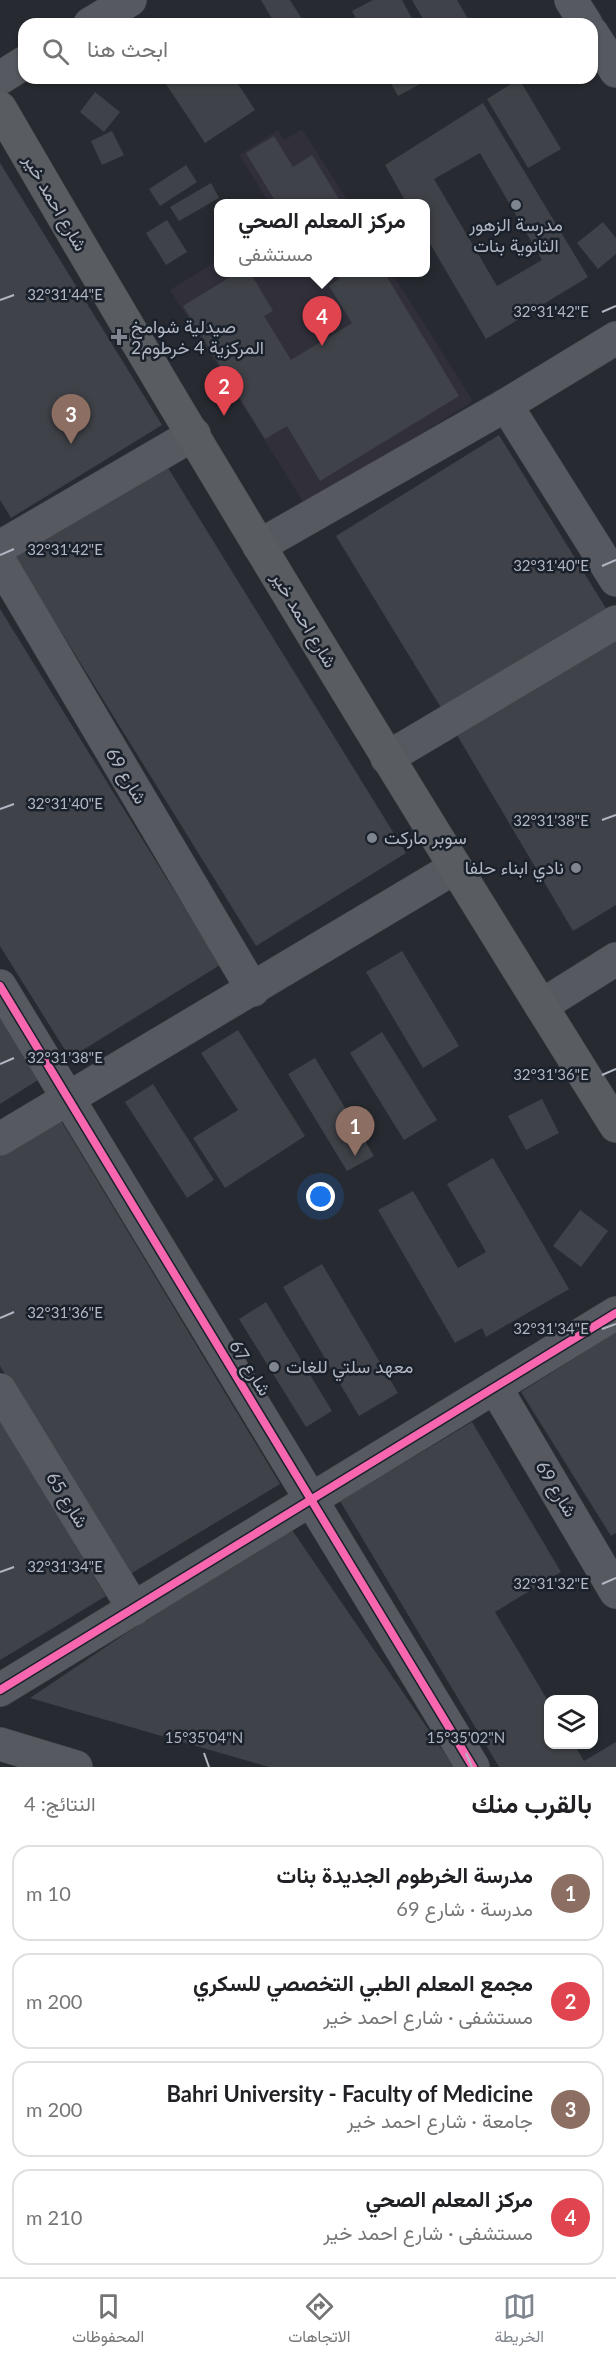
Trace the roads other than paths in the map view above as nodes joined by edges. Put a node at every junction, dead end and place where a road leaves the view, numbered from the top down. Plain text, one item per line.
1 (130, 0) edge
2 (571, 0) edge
3 (100, 18) edge
4 (582, 18) edge
5 (598, 42) edge
6 (18, 67) edge
7 (616, 71) edge
8 (0, 78) edge
9 (0, 108) edge
10 (616, 338) edge
11 (506, 405) junction
12 (194, 434) junction
13 (259, 546) junction
14 (0, 547) edge
15 (0, 562) edge
16 (616, 580) edge
17 (616, 622) edge
18 (387, 758) junction
19 (454, 868) junction
20 (616, 959) edge
21 (0, 986) edge
22 (253, 990) junction
23 (541, 1006) junction
24 (68, 1100) junction
25 (616, 1126) edge
26 (0, 1139) edge
27 (616, 1313) edge
28 (495, 1387) junction
29 (0, 1390) edge
30 (312, 1498) junction
31 (616, 1592) edge
32 (134, 1609) junction
33 (0, 1690) edge
34 (0, 1744) edge
35 (76, 1767) edge
36 (474, 1767) edge

1 - 3 street
2 - 4 street
5 - 7 street
6 - 8 street
9 - 12 main road, شارع احمد خير
10 - 11 street
11 - 13 street
11 - 16 street
12 - 13 main road, شارع احمد خير
12 - 14 street
13 - 18 main road, شارع احمد خير
15 - 22 street, شارع 69
17 - 18 street
18 - 19 main road, شارع احمد خير
19 - 22 street
19 - 23 main road, شارع احمد خير
20 - 23 street
21 - 24 street, شارع 67
22 - 24 street
23 - 25 main road, شارع احمد خير
24 - 26 street
24 - 30 street, شارع 67
27 - 28 street
28 - 30 street
28 - 31 street, شارع 69
29 - 32 street, شارع 65
30 - 32 street
30 - 36 street, شارع 67
32 - 33 street
34 - 35 street

